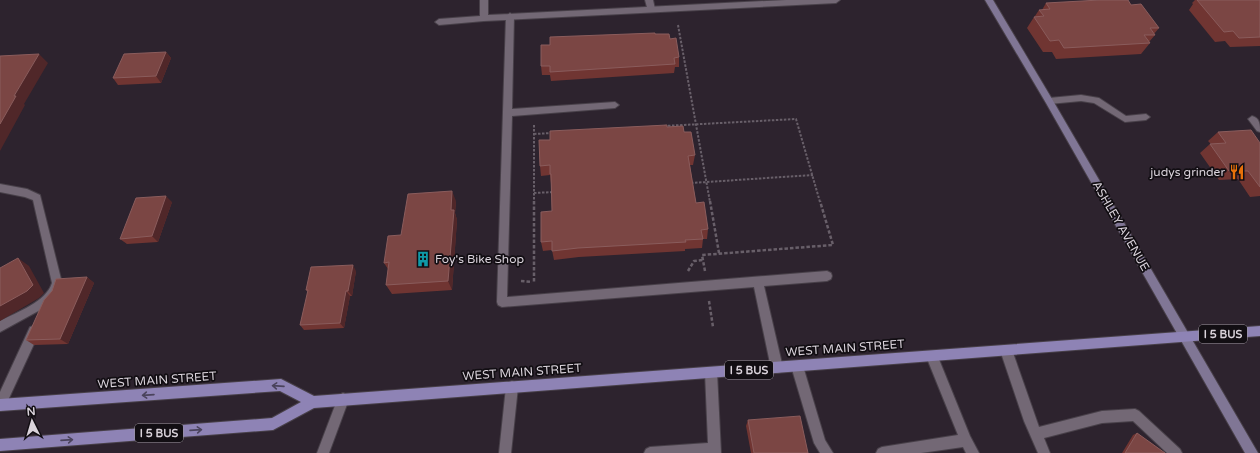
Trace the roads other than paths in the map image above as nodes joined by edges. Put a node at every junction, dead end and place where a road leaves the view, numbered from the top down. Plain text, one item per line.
1 (484, 0) edge
2 (649, 0) edge
3 (822, 0) edge
4 (836, 0) edge
5 (989, 0) edge
6 (651, 9) junction
7 (510, 16) junction
8 (484, 18) junction
9 (439, 22) dead end
10 (1049, 101) junction
11 (615, 105) dead end
12 (507, 113) junction
13 (1146, 117) dead end
14 (1252, 119) dead end
15 (1260, 129) edge
16 (0, 188) edge
17 (827, 276) dead end
18 (758, 282) junction
19 (47, 302) junction
20 (0, 328) edge
21 (1260, 331) edge
22 (1185, 337) junction
23 (1006, 350) junction
24 (932, 356) junction
25 (797, 366) junction
26 (777, 368) junction
27 (711, 372) junction
28 (512, 387) junction
29 (343, 400) junction
30 (313, 402) junction
31 (0, 405) edge
32 (1036, 434) junction
33 (966, 440) junction
34 (0, 444) edge
35 (715, 451) edge
36 (323, 453) edge
37 (504, 453) edge
38 (650, 453) edge
39 (827, 453) edge
40 (882, 453) edge
41 (973, 453) edge
42 (1044, 453) edge
43 (1176, 453) edge
44 (1252, 453) edge

1 - 8 street
2 - 6 street
3 - 4 street
3 - 6 street
5 - 10 street, ASHLEY AVENUE
6 - 7 street
7 - 8 street
7 - 12 street
8 - 9 street
10 - 13 street
10 - 22 street, ASHLEY AVENUE
11 - 12 street
12 - 18 street
14 - 15 street
16 - 19 street
17 - 18 street
18 - 26 street
19 - 20 street
19 - 31 street
21 - 22 main road, WEST MAIN STREET / I 5 BUS
22 - 23 main road, WEST MAIN STREET / I 5 BUS
22 - 44 street, ASHLEY AVENUE
23 - 24 main road, WEST MAIN STREET / I 5 BUS
23 - 32 street
24 - 25 main road, WEST MAIN STREET / I 5 BUS
24 - 33 street
25 - 26 main road, WEST MAIN STREET / I 5 BUS
25 - 39 street
26 - 27 main road, WEST MAIN STREET / I 5 BUS
27 - 28 main road, WEST MAIN STREET / I 5 BUS
27 - 35 street
28 - 29 main road, WEST MAIN STREET / I 5 BUS
28 - 37 street
29 - 30 main road, WEST MAIN STREET / I 5 BUS
29 - 36 street
30 -> 31 main road, WEST MAIN STREET
34 -> 30 main road, WEST MAIN STREET / I 5 BUS
32 - 42 street
32 - 43 street
33 - 40 street
33 - 41 street
35 - 38 street

